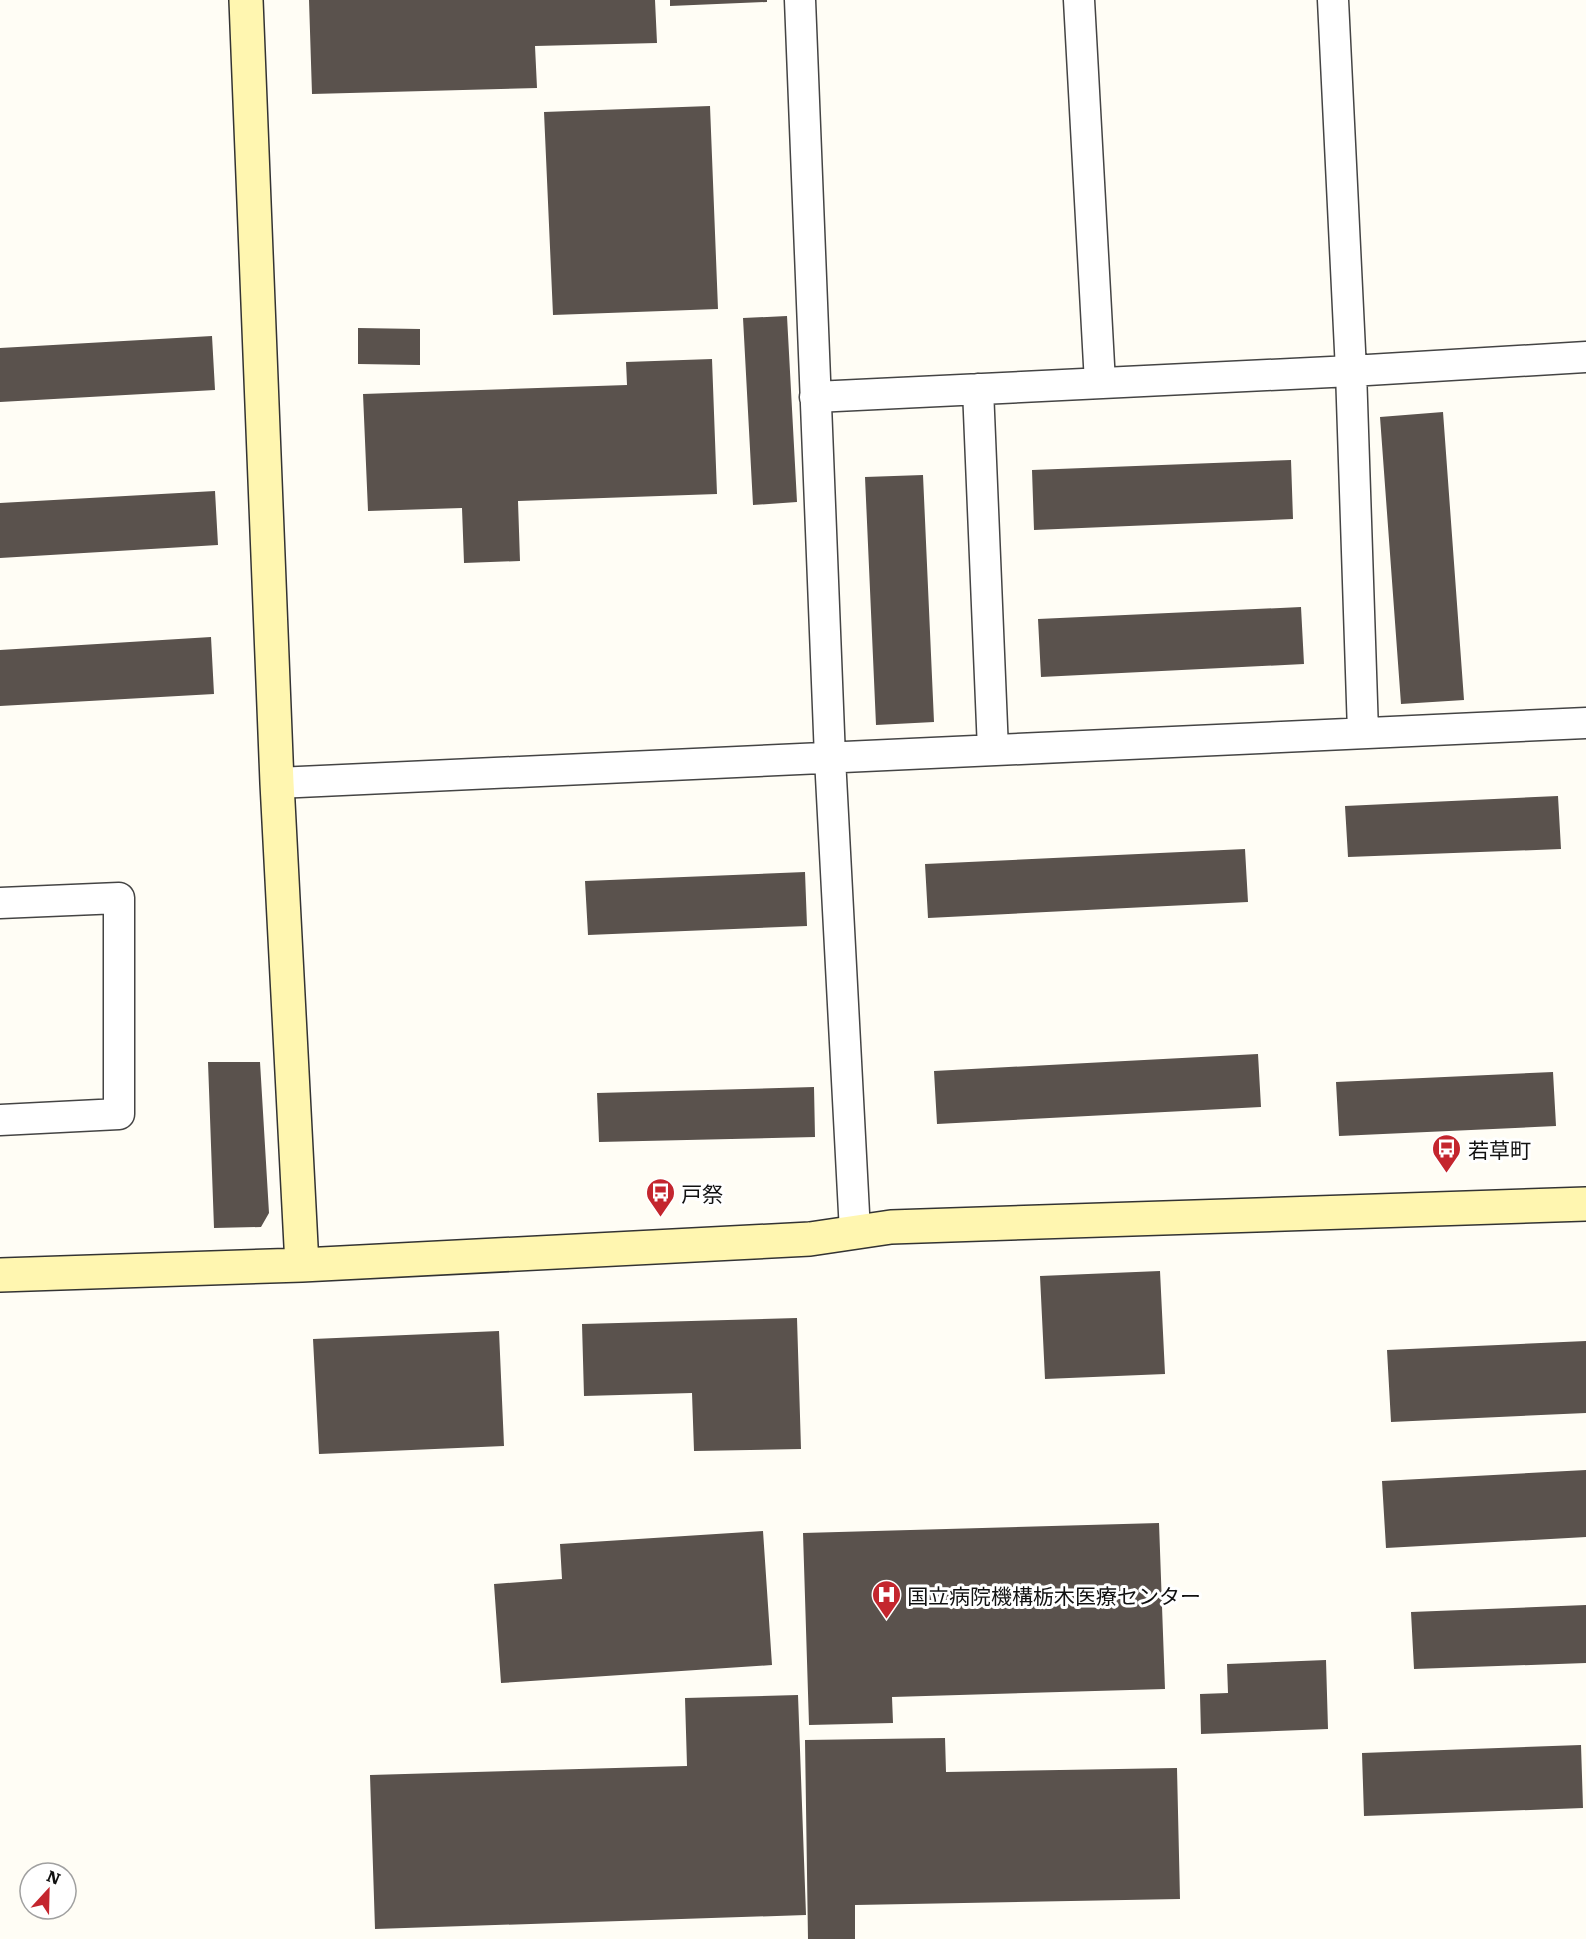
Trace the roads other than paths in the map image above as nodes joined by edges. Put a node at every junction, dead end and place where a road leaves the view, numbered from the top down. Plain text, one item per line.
1 (246, 0) edge
2 (800, 0) edge
3 (1079, 0) edge
4 (1333, 0) edge
5 (1586, 357) edge
6 (1351, 371) junction
7 (1100, 383) junction
8 (978, 389) junction
9 (815, 397) junction
10 (1586, 723) edge
11 (1363, 732) junction
12 (993, 750) junction
13 (830, 758) junction
14 (277, 783) junction
15 (0, 903) edge
16 (0, 1120) edge
17 (1586, 1204) edge
18 (855, 1232) junction
19 (302, 1264) junction
20 (0, 1275) edge

1 - 14 street
2 - 9 street
3 - 7 street
4 - 6 street
5 - 6 street
6 - 7 street
6 - 11 street
7 - 8 street
8 - 9 street
8 - 12 street
9 - 13 street
10 - 11 street
11 - 12 street
12 - 13 street
13 - 14 street
13 - 18 street
14 - 19 street
15 - 16 street
17 - 18 street
18 - 19 street
19 - 20 street

